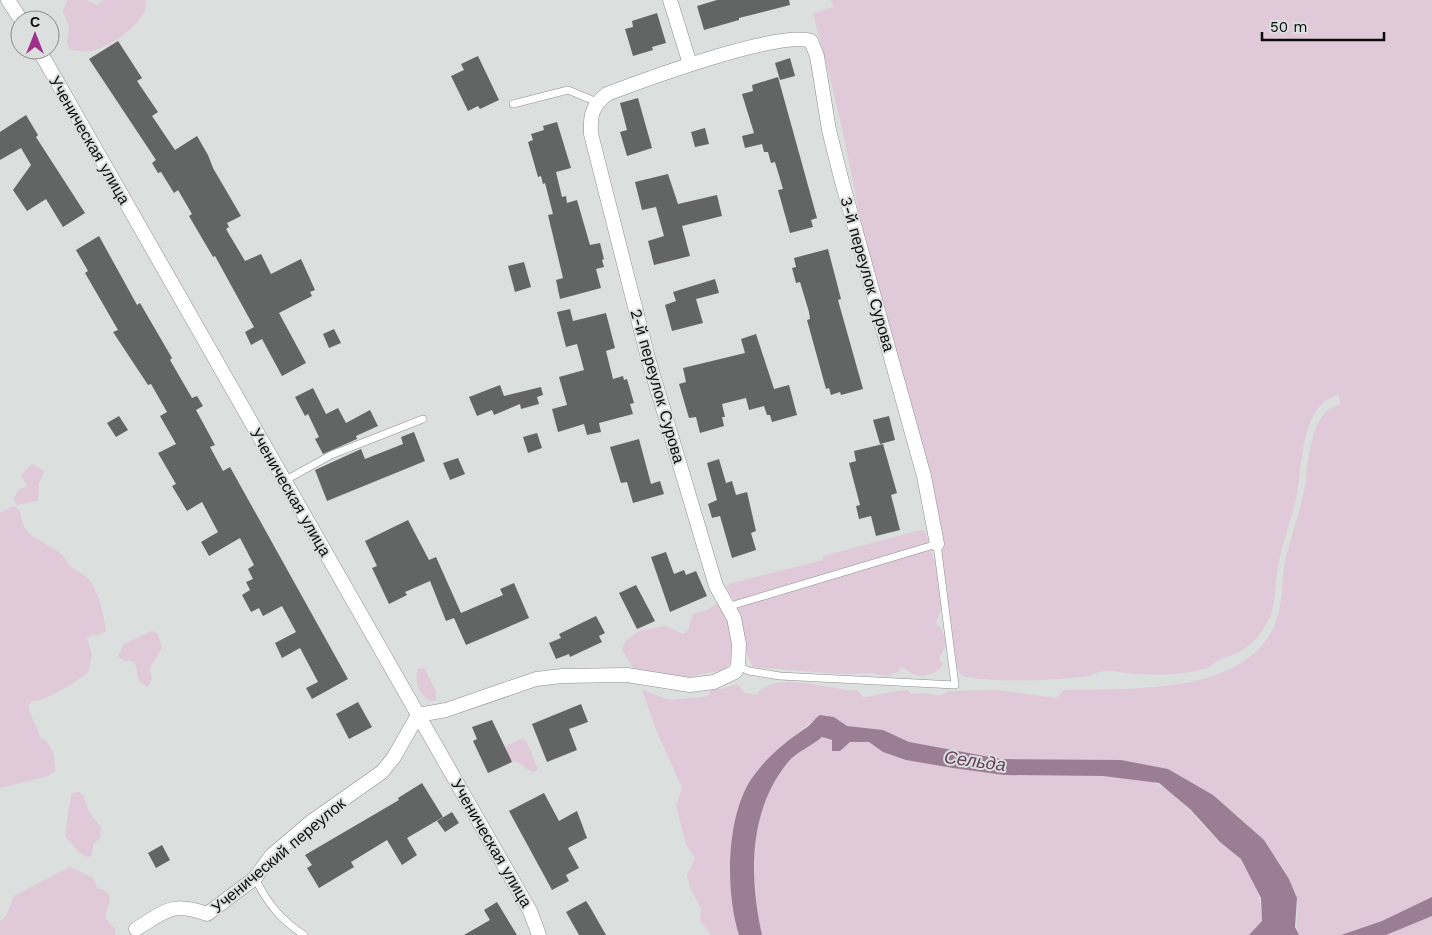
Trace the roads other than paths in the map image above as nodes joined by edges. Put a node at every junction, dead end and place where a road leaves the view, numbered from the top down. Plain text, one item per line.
1 (670, 0) edge
2 (45, 60) edge
3 (690, 64) junction
4 (597, 102) junction
5 (513, 104) dead end
6 (423, 419) dead end
7 (284, 481) junction
8 (936, 544) junction
9 (727, 607) junction
10 (738, 666) junction
11 (418, 716) junction
12 (255, 878) junction
13 (136, 929) dead end
14 (304, 935) edge
15 (539, 935) edge

1 - 3 street
2 - 7 street, Ученическая улица
3 - 4 street, 3-й переулок Сурова
3 - 8 street, 3-й переулок Сурова
4 - 5 lane
4 - 9 street, 2-й переулок Сурова
6 - 7 lane
7 - 11 street, Ученическая улица
8 - 9 lane
8 - 10 lane
9 - 10 street, 2-й переулок Сурова
10 - 11 street
11 - 12 street, Ученический переулок
11 - 15 street, Ученическая улица
12 - 13 street, Ученический переулок
12 - 14 lane

